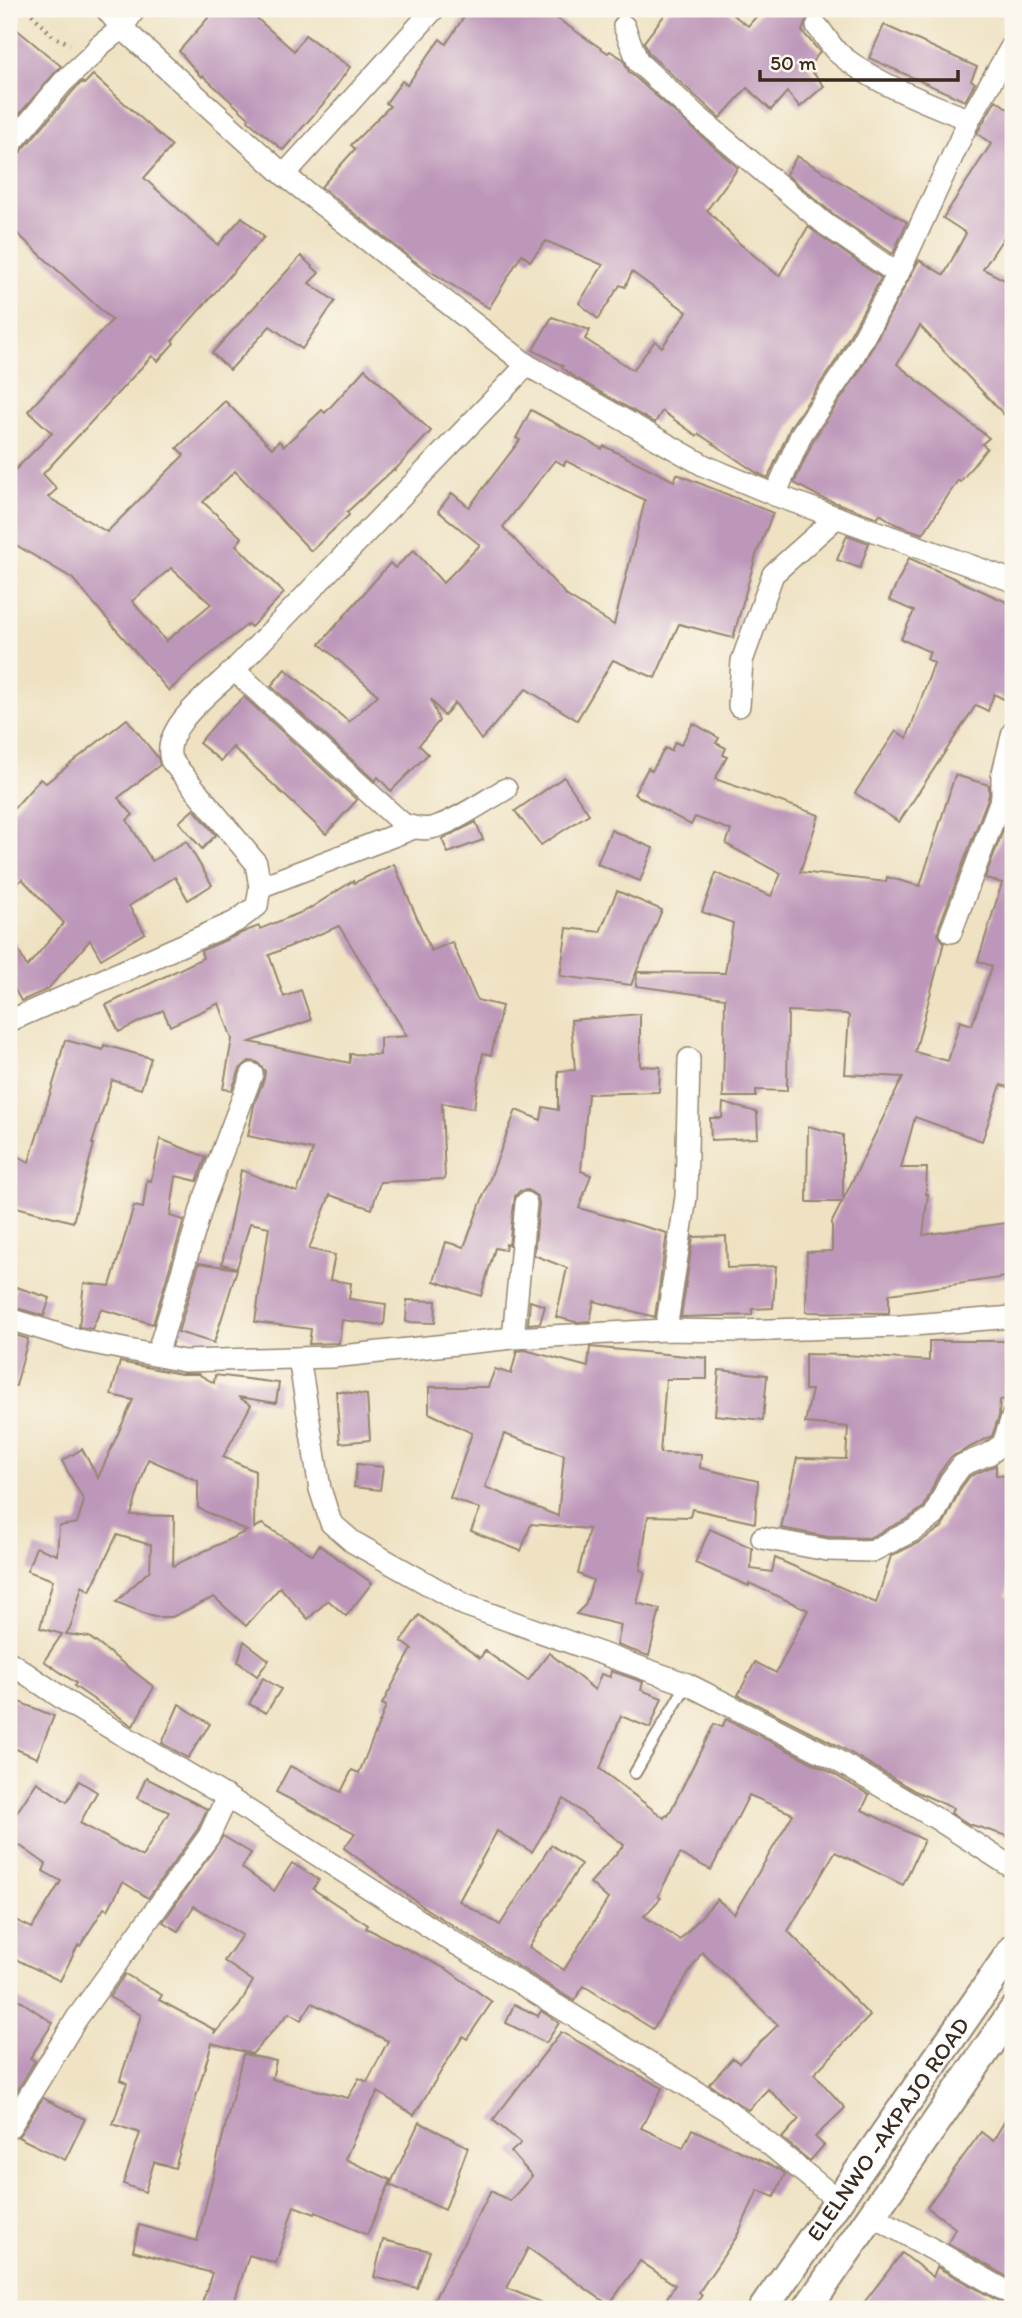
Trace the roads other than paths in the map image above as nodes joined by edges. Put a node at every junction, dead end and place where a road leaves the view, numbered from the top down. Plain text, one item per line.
1 (106, 9) edge
2 (135, 9) edge
3 (434, 9) edge
4 (624, 26) dead end
5 (817, 26) dead end
6 (122, 28) junction
7 (1013, 44) edge
8 (969, 120) junction
9 (9, 146) edge
10 (284, 176) junction
11 (898, 274) junction
12 (527, 366) junction
13 (775, 495) junction
14 (837, 517) junction
15 (1013, 581) edge
16 (234, 670) junction
17 (739, 706) dead end
18 (1013, 732) edge
19 (506, 789) dead end
20 (414, 828) junction
21 (260, 887) junction
22 (951, 932) dead end
23 (9, 1021) edge
24 (689, 1059) dead end
25 (252, 1074) dead end
26 (526, 1203) dead end
27 (1013, 1317) edge
28 (9, 1319) edge
29 (666, 1330) junction
30 (513, 1338) junction
31 (157, 1355) junction
32 (299, 1357) junction
33 (1013, 1415) edge
34 (762, 1538) dead end
35 (9, 1662) edge
36 (687, 1684) junction
37 (635, 1773) dead end
38 (227, 1797) junction
39 (1013, 1868) edge
40 (1013, 1949) edge
41 (1013, 2011) edge
42 (10, 2127) edge
43 (839, 2200) junction
44 (872, 2215) junction
45 (1013, 2295) edge
46 (763, 2309) edge
47 (807, 2309) edge

1 - 6 street
2 - 6 street
3 - 10 street
4 - 11 street
5 - 8 street
6 - 9 street
6 - 10 street
7 - 8 street
8 - 11 street
10 - 12 street
11 - 13 street
12 - 13 street
12 - 16 street
13 - 14 street
14 - 15 street
14 - 17 street
16 - 20 street
16 - 21 street
18 - 22 street
19 - 20 street
20 - 21 street
21 - 23 street
24 - 29 street
25 - 31 street
26 - 30 street
27 - 29 street
28 - 31 street
29 - 30 street
30 - 32 street
31 - 32 street
32 - 36 street
33 - 34 street
35 - 38 street
36 - 37 lane
36 - 39 street
38 - 42 street
38 - 43 street
40 - 43 main road, ELELNWO -AKPAJO ROAD
41 - 44 main road
43 - 46 main road, ELELNWO -AKPAJO ROAD
44 - 45 street
44 - 47 main road

